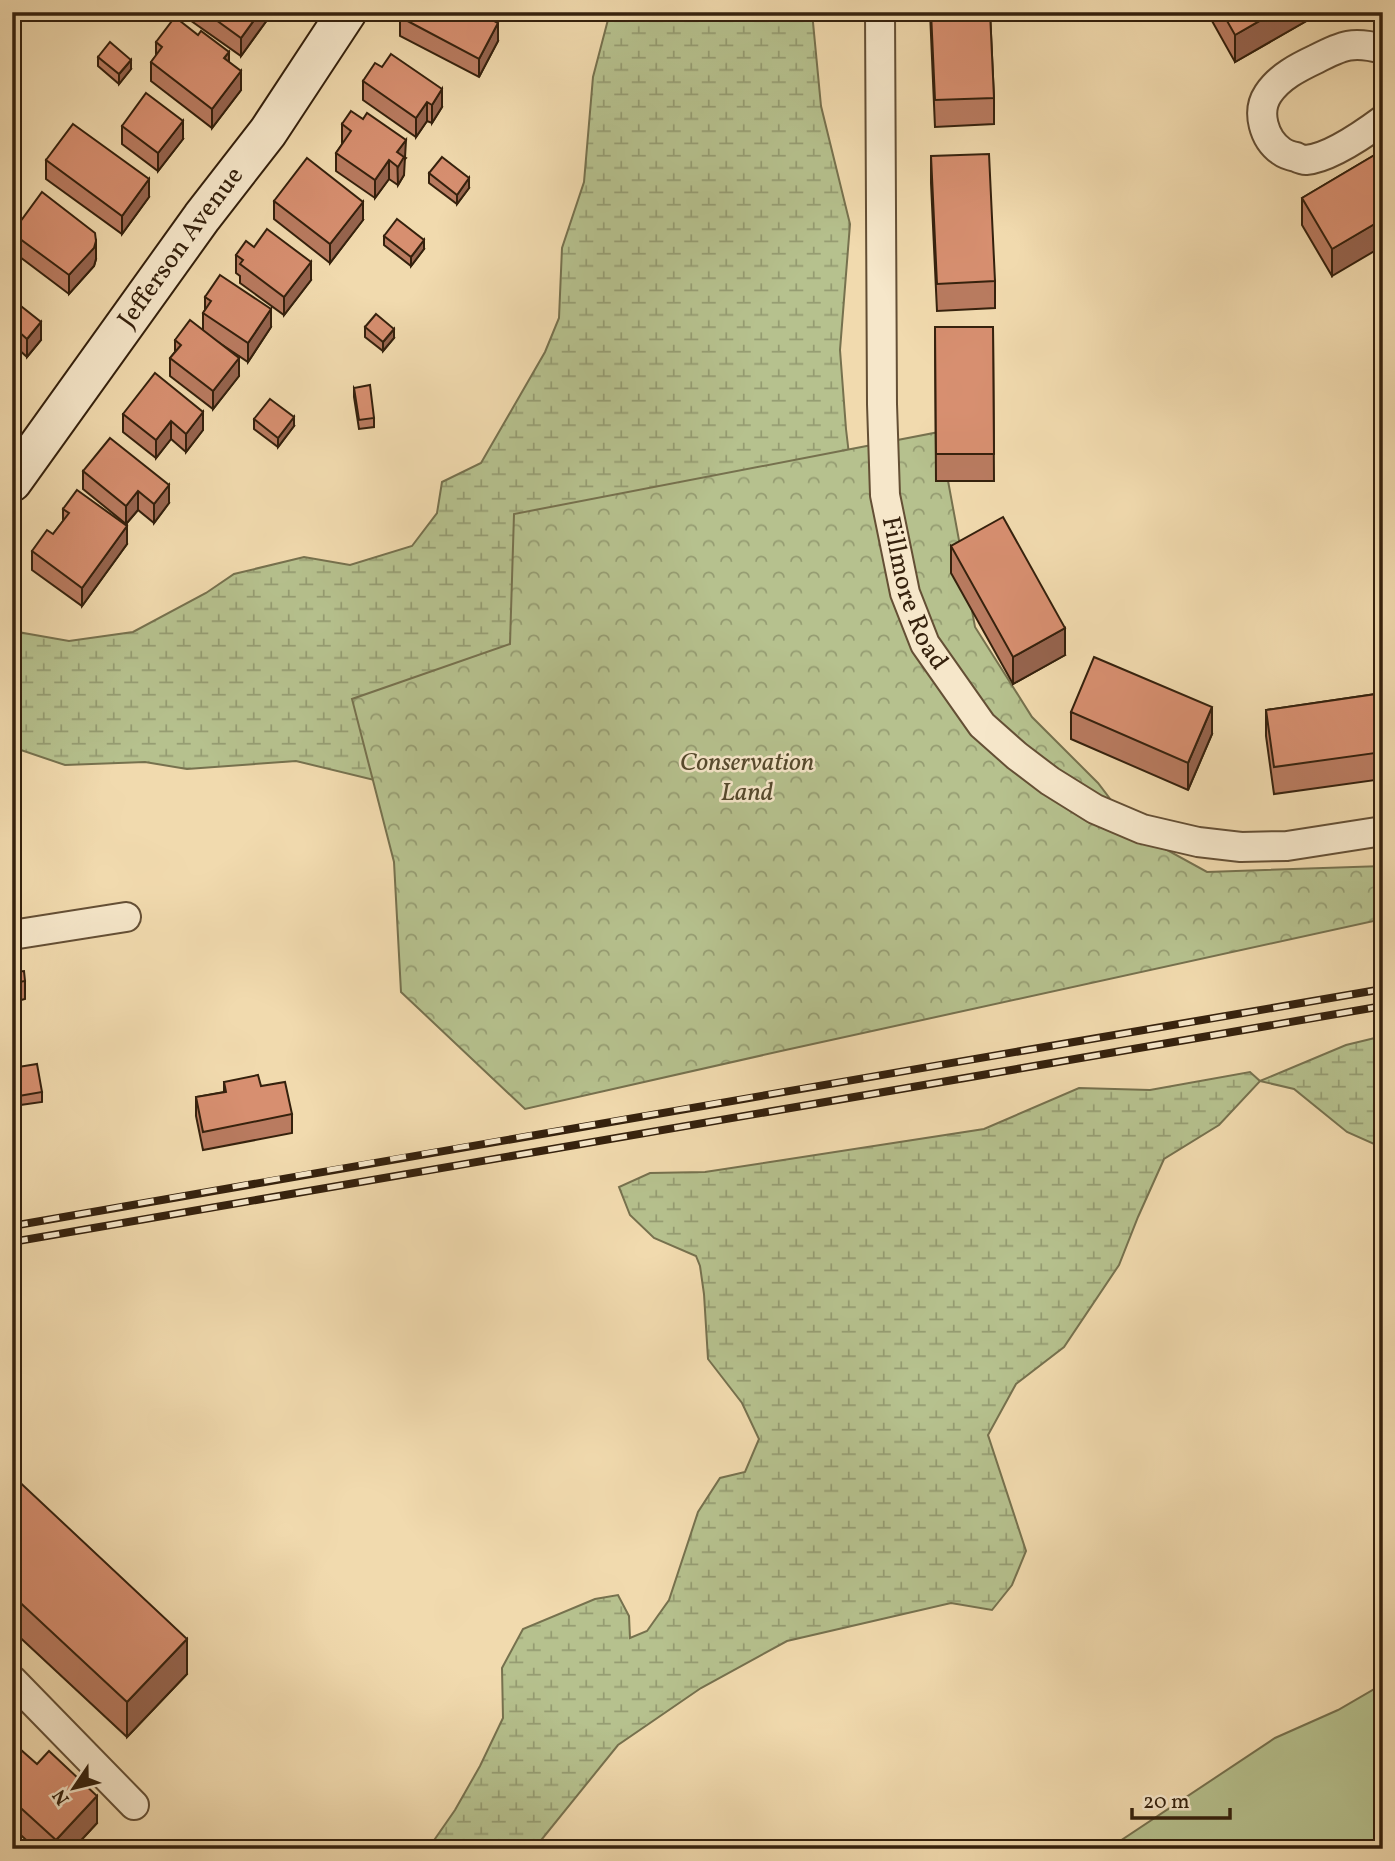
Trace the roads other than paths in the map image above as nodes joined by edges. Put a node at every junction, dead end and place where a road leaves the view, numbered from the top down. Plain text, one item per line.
1 (347, 12) edge
2 (880, 12) edge
3 (1383, 49) edge
4 (1383, 120) edge
5 (12, 482) edge
6 (1383, 831) edge
7 (126, 917) dead end
8 (12, 935) edge
9 (12, 1680) edge
10 (134, 1805) dead end

1 - 5 main road, Jefferson Avenue
2 - 6 street, Fillmore Road
3 - 4 street
7 - 8 street
9 - 10 street

